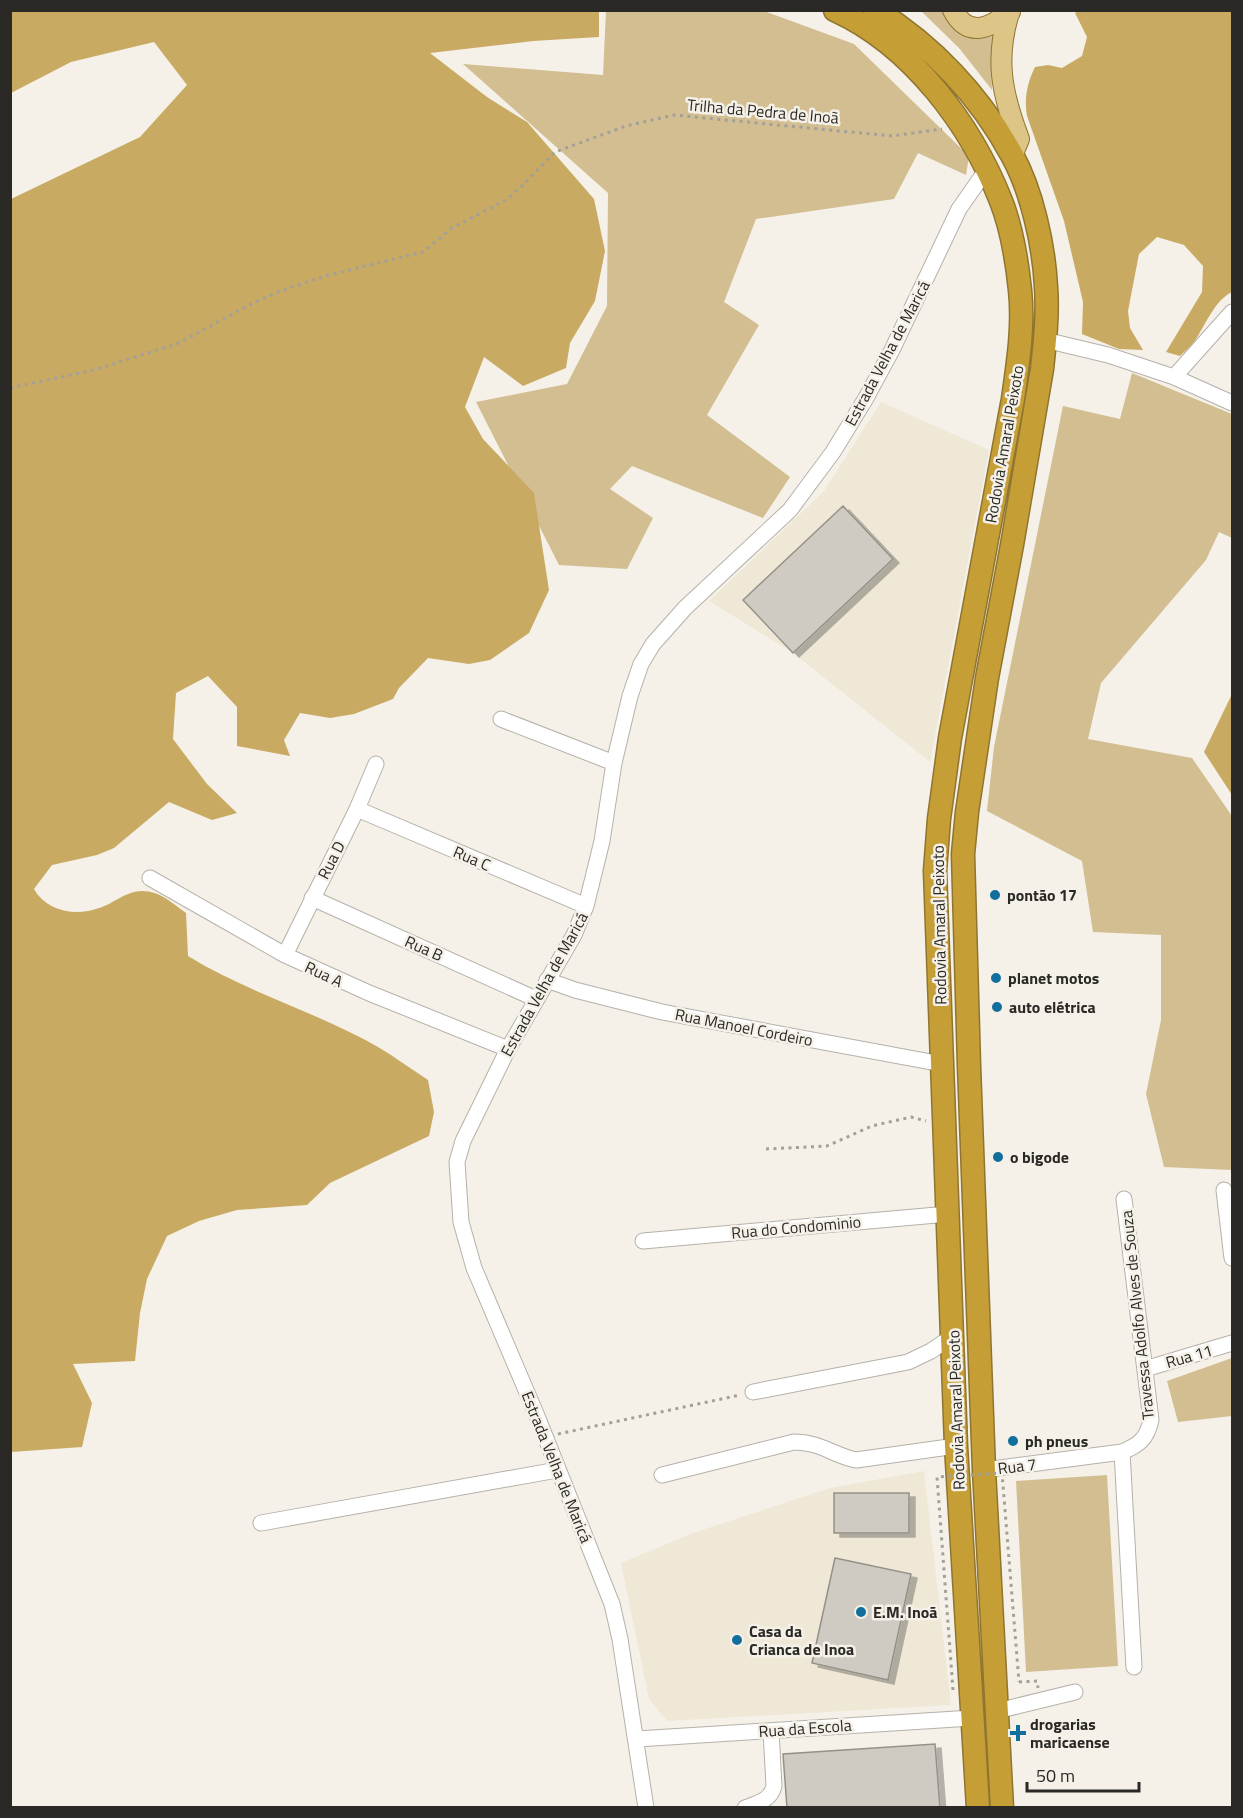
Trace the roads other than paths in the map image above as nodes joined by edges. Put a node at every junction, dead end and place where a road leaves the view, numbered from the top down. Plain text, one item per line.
1 (835, 10) edge
2 (875, 10) edge
3 (953, 10) edge
4 (1010, 11) edge
5 (1012, 156) junction
6 (987, 169) junction
7 (1233, 312) edge
8 (1045, 340) junction
9 (1174, 377) junction
10 (1233, 403) edge
11 (501, 719) dead end
12 (376, 764) dead end
13 (614, 764) junction
14 (357, 809) junction
15 (150, 878) dead end
16 (312, 898) junction
17 (586, 906) junction
18 (285, 955) junction
19 (547, 980) junction
20 (536, 999) junction
21 (508, 1049) junction
22 (942, 1064) junction
23 (1224, 1190) dead end
24 (1124, 1199) dead end
25 (948, 1214) junction
26 (643, 1241) dead end
27 (1233, 1258) edge
28 (953, 1336) junction
29 (1233, 1343) edge
30 (1144, 1368) junction
31 (753, 1392) road end
32 (956, 1446) junction
33 (1122, 1452) junction
34 (557, 1470) junction
35 (984, 1470) junction
36 (662, 1475) dead end
37 (261, 1523) dead end
38 (1134, 1667) dead end
39 (1075, 1692) dead end
40 (997, 1711) junction
41 (972, 1718) junction
42 (771, 1731) junction
43 (637, 1739) junction
44 (646, 1808) edge
45 (745, 1808) edge
46 (978, 1808) edge
47 (1002, 1808) edge

1 - 6 highway, Rodovia Amaral Peixoto
2 - 5 highway, Rodovia Amaral Peixoto
3 - 4 main road
4 - 5 main road
5 - 8 highway, Rodovia Amaral Peixoto
6 - 13 street, Estrada Velha de Maricá
6 - 22 highway, Rodovia Amaral Peixoto
7 - 9 street
8 - 9 street
8 - 35 highway, Rodovia Amaral Peixoto
9 - 10 street
11 - 13 street
12 - 14 street, Rua D
13 - 17 street, Estrada Velha de Maricá
14 - 16 street, Rua D
14 - 17 street, Rua C
15 - 18 street, Rua A
16 - 18 street, Rua D
16 - 20 street, Rua B
17 - 19 street, Estrada Velha de Maricá
18 - 21 street, Rua A
19 - 20 street, Estrada Velha de Maricá
19 - 22 street, Rua Manoel Cordeiro
20 - 21 street, Estrada Velha de Maricá
21 - 34 street, Estrada Velha de Maricá
22 - 25 highway, Rodovia Amaral Peixoto
23 - 27 street
24 - 30 street, Travessa Adolfo Alves de Souza
25 - 26 street, Rua do Condominio
25 - 28 highway, Rodovia Amaral Peixoto
28 - 31 street
28 - 32 highway, Rodovia Amaral Peixoto
29 - 30 street, Rua 11
30 - 33 street, Travessa Adolfo Alves de Souza
32 - 36 street
32 - 41 highway, Rodovia Amaral Peixoto
33 - 35 street, Rua 7
33 - 38 street
34 - 37 street
34 - 43 street, Estrada Velha de Maricá
35 - 40 highway, Rodovia Amaral Peixoto
39 - 40 street
40 - 47 highway, Rodovia Amaral Peixoto
41 - 42 street, Rua da Escola
41 - 46 highway, Rodovia Amaral Peixoto
42 - 43 street, Rua da Escola
42 - 45 street
43 - 44 street, Estrada Velha de Maricá

